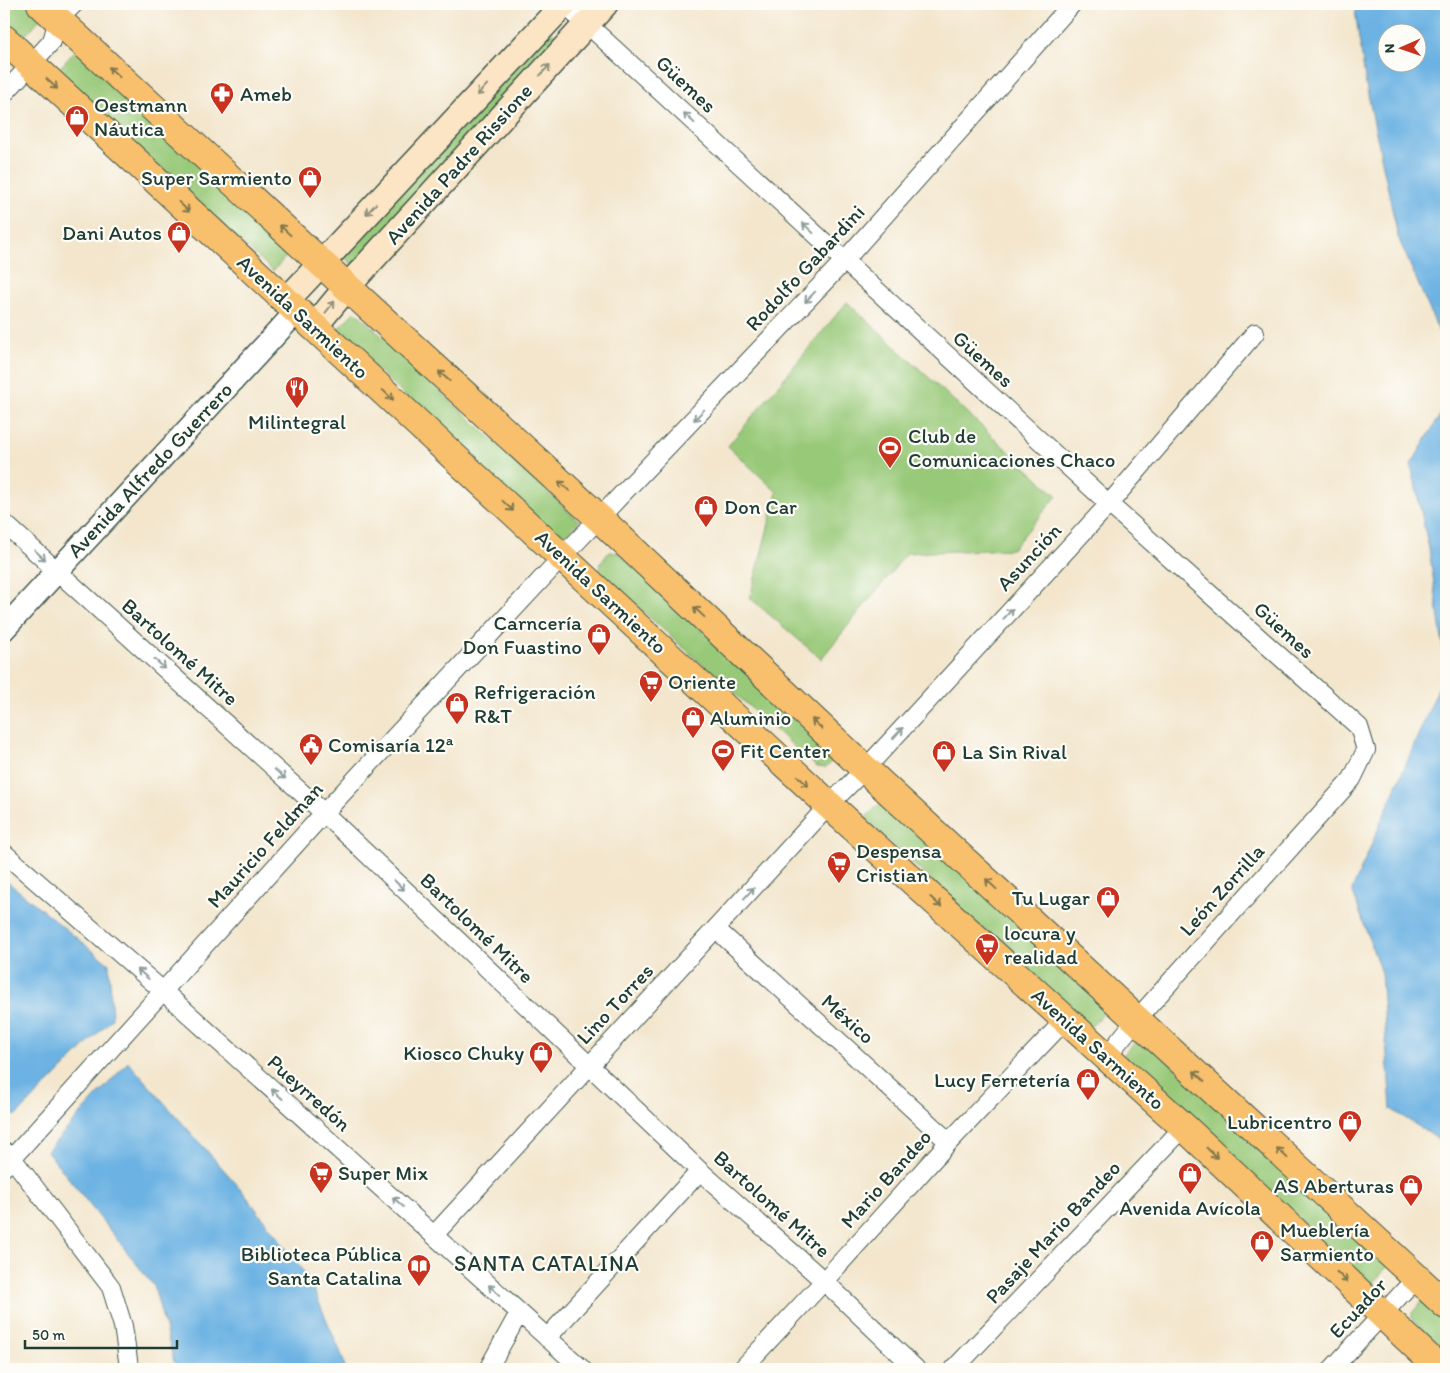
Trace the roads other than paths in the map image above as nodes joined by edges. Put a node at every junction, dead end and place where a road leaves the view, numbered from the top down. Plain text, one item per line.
1 (564, 4) edge
2 (606, 4) edge
3 (1072, 4) edge
4 (58, 9) edge
5 (587, 24) junction
6 (4, 39) edge
7 (31, 64) junction
8 (4, 94) edge
9 (844, 262) junction
10 (320, 263) junction
11 (347, 287) junction
12 (299, 313) junction
13 (1255, 333) dead end
14 (1109, 504) junction
15 (600, 519) junction
16 (4, 523) edge
17 (563, 556) junction
18 (57, 570) junction
19 (4, 629) edge
20 (1366, 750) joint
21 (865, 769) junction
22 (829, 805) junction
23 (324, 813) junction
24 (4, 853) edge
25 (716, 929) junction
26 (163, 991) junction
27 (1066, 1019) junction
28 (1137, 1019) junction
29 (1106, 1057) junction
30 (588, 1065) junction
31 (1184, 1127) junction
32 (949, 1142) junction
33 (6, 1158) edge
34 (700, 1171) junction
35 (434, 1235) junction
36 (1416, 1278) junction
37 (824, 1282) junction
38 (1446, 1306) edge
39 (519, 1313) junction
40 (1382, 1316) junction
41 (547, 1338) junction
42 (129, 1367) dead end
43 (488, 1369) edge
44 (582, 1369) edge
45 (742, 1369) edge
46 (916, 1369) edge
47 (954, 1369) edge
48 (1332, 1369) edge
49 (1440, 1369) edge

1 - 5 street, Güemes
1 -> 10 main road, Avenida Padre Rissione
2 - 5 main road, Avenida Padre Rissione
3 - 9 street, Rodolfo Gabardini
4 - 7 street
10 -> 4 main road
9 -> 5 street, Güemes
11 -> 5 main road, Avenida Padre Rissione
6 - 7 main road, Avenida Sarmiento
7 - 8 street
7 -> 12 main road, Avenida Sarmiento
9 - 14 street, Güemes
9 -> 15 street, Rodolfo Gabardini
10 - 11 main road
10 - 12 main road, Avenida Padre Rissione
12 -> 11 main road, Avenida Padre Rissione
15 -> 11 main road
12 -> 17 main road, Avenida Sarmiento
12 - 18 street, Avenida Alfredo Guerrero
13 - 14 street, Asunción
14 - 20 street, Güemes
21 -> 14 street, Asunción
15 - 17 street, Rodolfo Gabardini
21 -> 15 main road
16 -> 18 street, Bartolomé Mitre
17 -> 22 main road, Avenida Sarmiento
17 - 23 street, Mauricio Feldman
18 - 19 street, Avenida Alfredo Guerrero
18 -> 23 street, Bartolomé Mitre
20 - 28 street, León Zorrilla
21 - 22 street, Asunción
28 -> 21 main road
25 -> 22 street, Lino Torres
22 -> 27 main road, Avenida Sarmiento
23 - 26 street, Mauricio Feldman
23 -> 30 street, Bartolomé Mitre
26 -> 24 street, Pueyrredón
25 - 30 street, Lino Torres
25 - 32 street, México
26 - 33 street, Mauricio Feldman
35 -> 26 street, Pueyrredón
27 - 29 main road, Avenida Sarmiento
27 - 32 street, Mario Bandeo
28 - 29 street, León Zorrilla
36 -> 28 main road
29 - 31 main road, Avenida Sarmiento
30 - 34 street, Bartolomé Mitre
30 - 35 street, Lino Torres
31 -> 40 main road, Avenida Sarmiento
31 - 47 street, Pasaje Mario Bandeo
32 - 37 street, Mario Bandeo
33 - 42 street
34 - 37 street, Bartolomé Mitre
34 - 41 street
39 -> 35 street, Pueyrredón
36 - 38 main road
36 - 40 street, Ecuador
37 - 45 street, Mario Bandeo
37 - 46 street, Bartolomé Mitre
39 - 41 street, Pueyrredón
39 - 43 street
40 - 48 street, Ecuador
40 - 49 main road, Avenida Sarmiento
41 - 44 street, Pueyrredón

